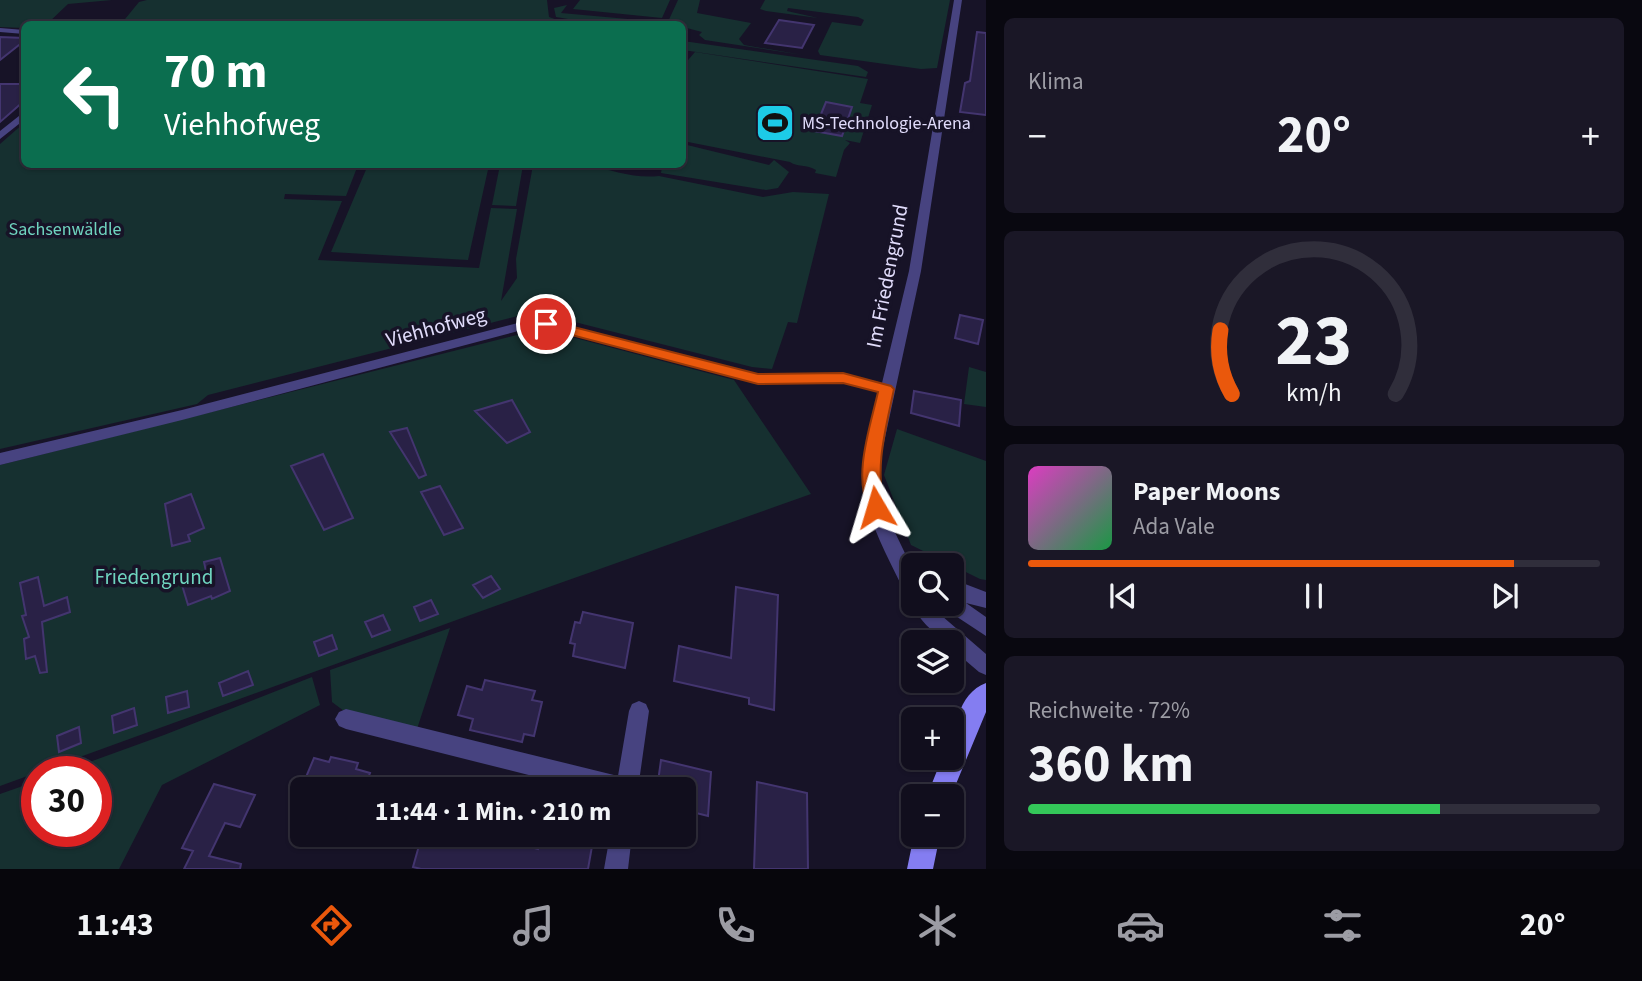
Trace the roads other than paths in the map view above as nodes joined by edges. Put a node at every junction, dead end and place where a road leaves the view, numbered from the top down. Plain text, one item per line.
1 (958, 0) edge
2 (0, 30) edge
3 (21, 32) edge
4 (21, 118) edge
5 (0, 136) edge
6 (886, 389) junction
7 (0, 459) edge
8 (901, 553) edge
9 (964, 594) edge
10 (986, 600) edge
11 (964, 612) edge
12 (930, 616) edge
13 (986, 628) edge
14 (986, 666) edge
15 (986, 693) edge
16 (639, 711) dead end
17 (346, 719) dead end
18 (578, 777) edge
19 (628, 777) edge
20 (944, 784) edge
21 (619, 847) edge
22 (924, 847) edge
23 (616, 869) edge
24 (919, 869) edge

1 - 6 street, Im Friedengrund
2 - 3 street
4 - 5 street
6 - 7 street, Viehhofweg
6 - 8 street, Im Friedengrund
9 - 10 street
11 - 13 street
12 - 14 street
15 - 20 street
16 - 19 street
17 - 18 street
21 - 23 street
22 - 24 street

